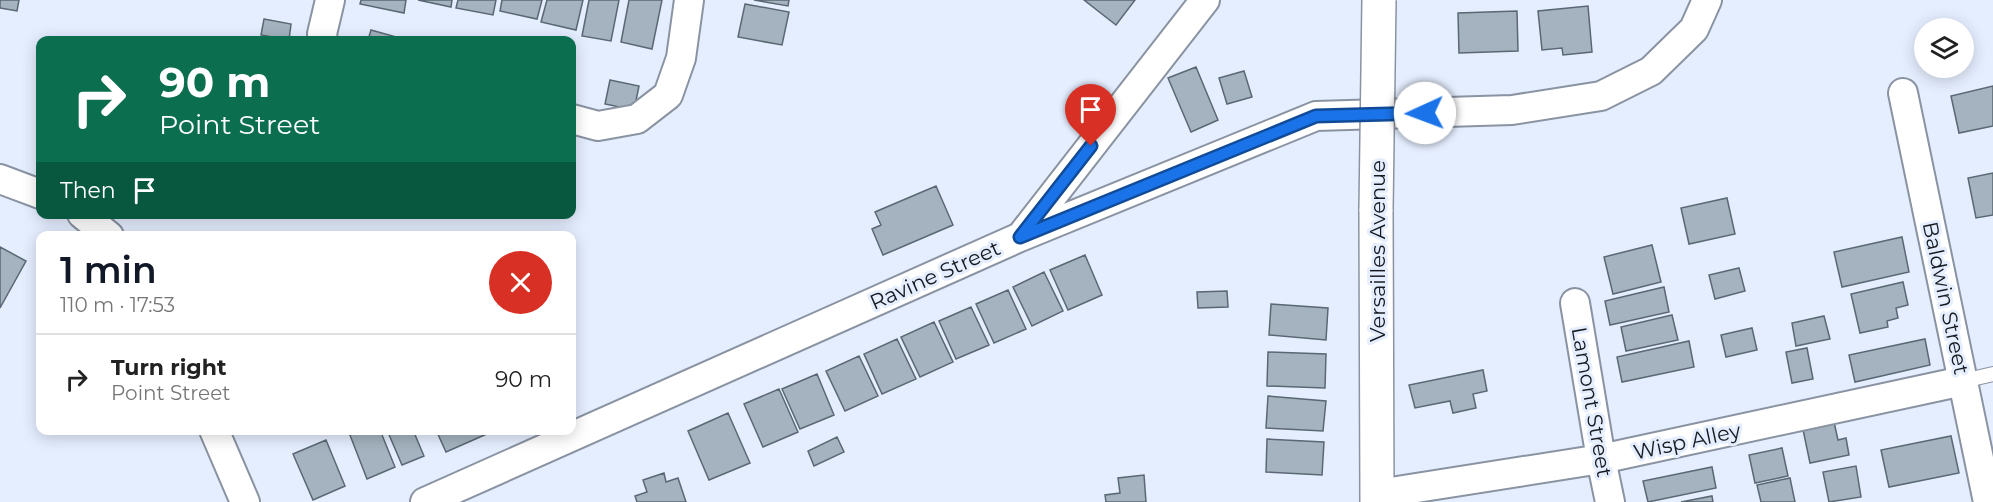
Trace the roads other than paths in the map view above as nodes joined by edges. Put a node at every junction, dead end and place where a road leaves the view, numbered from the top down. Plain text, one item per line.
1 (330, 0) edge
2 (689, 0) edge
3 (1205, 0) edge
4 (1379, 0) edge
5 (1707, 0) edge
6 (322, 36) edge
7 (1903, 93) dead end
8 (576, 120) edge
9 (0, 179) edge
10 (36, 192) edge
11 (88, 219) edge
12 (103, 231) edge
13 (1020, 237) junction
14 (1575, 303) dead end
15 (1993, 374) edge
16 (1963, 381) junction
17 (216, 435) edge
18 (575, 435) edge
19 (576, 435) edge
20 (1601, 459) junction
21 (1378, 498) edge
22 (245, 502) edge
23 (425, 502) edge
24 (1610, 502) edge
25 (1988, 502) edge

1 - 6 street
2 - 8 street
3 - 13 street
4 - 21 street, Versailles Avenue, bridge
5 - 13 street, Ravine Street
7 - 16 street, Baldwin Street
9 - 10 street
11 - 12 street
13 - 19 street, Ravine Street
14 - 20 street, Lamont Street
15 - 16 lane, Wisp Alley
16 - 20 street, Wisp Alley
16 - 25 street, Baldwin Street
17 - 22 street
18 - 23 street, Ravine Street
20 - 21 street, Wisp Alley
20 - 24 street, Lamont Street

